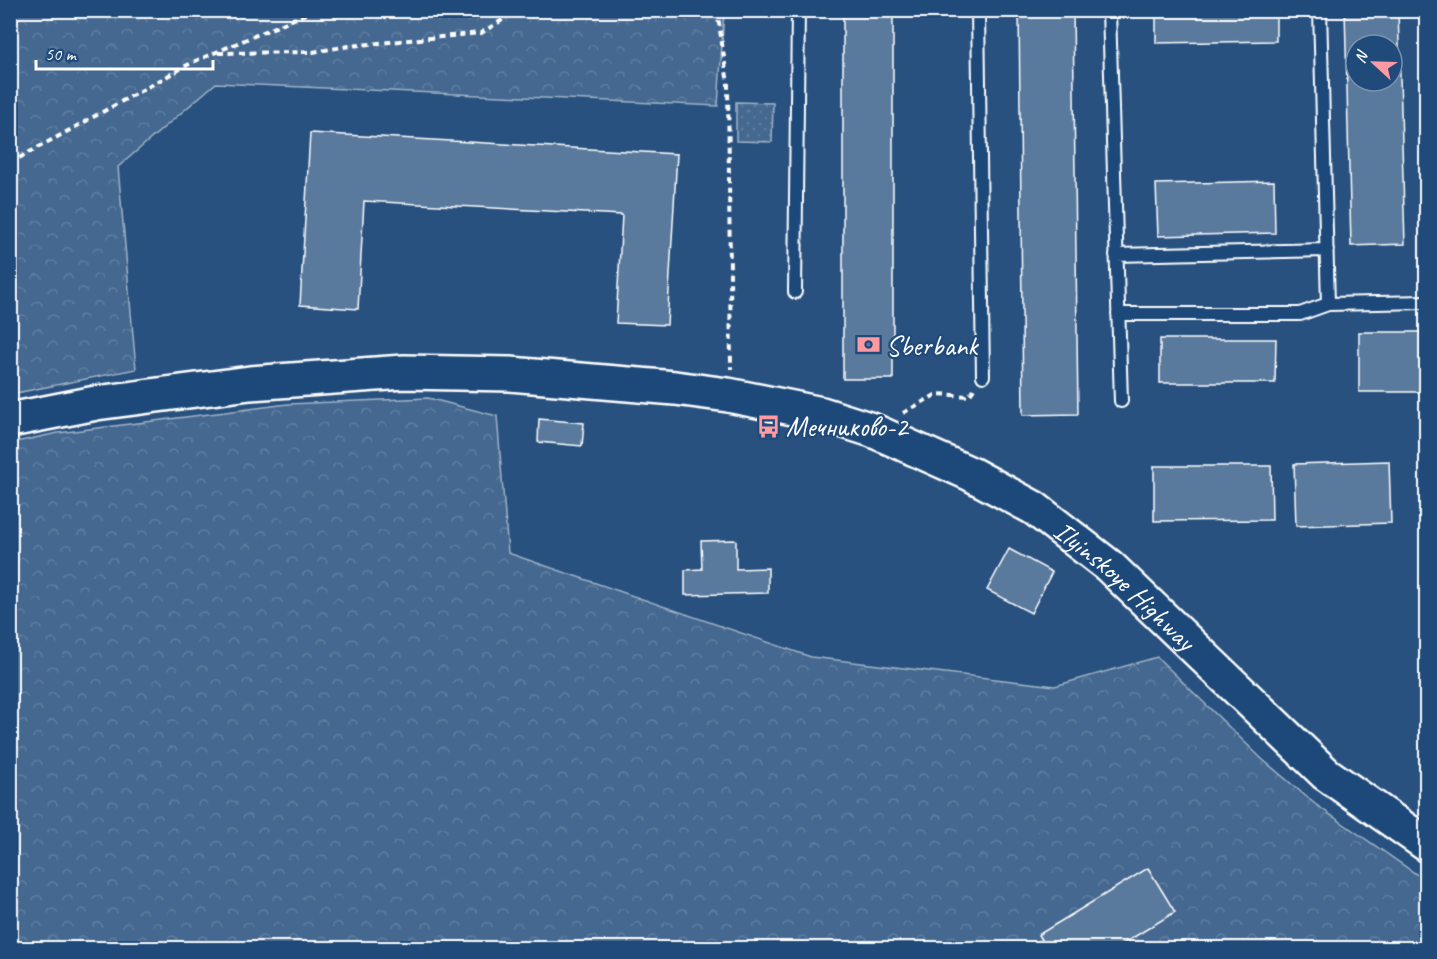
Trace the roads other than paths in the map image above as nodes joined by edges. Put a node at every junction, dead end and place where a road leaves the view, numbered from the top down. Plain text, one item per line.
1 (798, 10) edge
2 (978, 10) edge
3 (1109, 10) edge
4 (1320, 10) edge
5 (1327, 250) junction
6 (1116, 255) junction
7 (795, 292) dead end
8 (1426, 302) edge
9 (1329, 304) junction
10 (1118, 314) junction
11 (983, 376) dead end
12 (1120, 400) dead end
13 (10, 420) edge
14 (1426, 844) edge

1 - 7 lane
2 - 11 lane
3 - 6 lane
4 - 5 lane
5 - 6 lane
5 - 9 lane
6 - 10 lane
8 - 9 lane
9 - 10 lane
10 - 12 lane
13 - 14 main road, Ilyinskoye Highway

